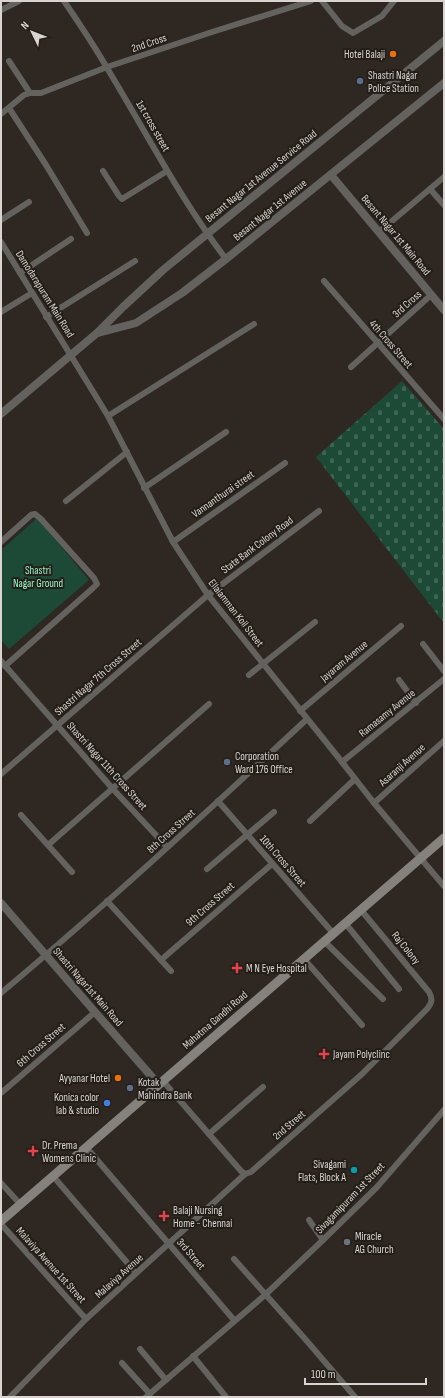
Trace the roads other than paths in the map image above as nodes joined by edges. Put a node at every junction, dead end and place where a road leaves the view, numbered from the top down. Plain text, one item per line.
1 (19, 1) edge
2 (64, 1) edge
3 (311, 1) edge
4 (322, 1) edge
5 (394, 1) edge
6 (1, 10) edge
7 (444, 41) edge
8 (9, 61) dead end
9 (107, 67) junction
10 (444, 83) edge
11 (30, 93) junction
12 (9, 108) junction
13 (1, 114) edge
14 (103, 171) dead end
15 (167, 171) junction
16 (330, 175) junction
17 (444, 177) edge
18 (430, 189) junction
19 (29, 202) dead end
20 (444, 205) edge
21 (1, 220) edge
22 (379, 232) junction
23 (87, 233) dead end
24 (207, 234) junction
25 (71, 239) dead end
26 (1, 242) edge
27 (226, 259) junction
28 (135, 261) dead end
29 (20, 274) junction
30 (324, 281) dead end
31 (32, 293) junction
32 (431, 295) junction
33 (444, 310) edge
34 (1, 312) edge
35 (46, 317) junction
36 (254, 324) dead end
37 (97, 334) junction
38 (378, 343) junction
39 (72, 356) junction
40 (351, 367) dead end
41 (1, 414) edge
42 (108, 416) junction
43 (444, 419) edge
44 (226, 432) dead end
45 (127, 452) junction
46 (285, 463) dead end
47 (144, 488) junction
48 (66, 501) dead end
49 (320, 511) dead end
50 (1, 542) edge
51 (173, 542) junction
52 (208, 595) junction
53 (315, 622) dead end
54 (401, 626) dead end
55 (423, 644) dead end
56 (3, 664) edge
57 (263, 664) junction
58 (444, 671) edge
59 (249, 675) dead end
60 (444, 679) edge
61 (398, 680) dead end
62 (416, 703) junction
63 (209, 704) dead end
64 (300, 711) junction
65 (307, 719) junction
66 (57, 726) junction
67 (444, 741) edge
68 (342, 762) junction
69 (1, 774) edge
70 (355, 779) junction
71 (112, 788) junction
72 (218, 801) junction
73 (374, 803) junction
74 (274, 812) dead end
75 (21, 815) dead end
76 (310, 821) dead end
77 (247, 834) junction
78 (444, 838) edge
79 (48, 845) junction
80 (167, 847) junction
81 (420, 858) junction
82 (272, 864) junction
83 (206, 869) dead end
84 (72, 872) dead end
85 (444, 886) edge
86 (107, 901) junction
87 (2, 908) edge
88 (361, 910) junction
89 (345, 923) junction
90 (333, 933) junction
91 (324, 941) junction
92 (46, 955) junction
93 (304, 959) junction
94 (161, 960) junction
95 (171, 971) dead end
96 (399, 989) dead end
97 (1, 992) edge
98 (384, 1000) dead end
99 (432, 1001) joint
100 (95, 1012) junction
101 (362, 1025) dead end
102 (161, 1083) junction
103 (263, 1087) dead end
104 (1, 1093) edge
105 (444, 1110) edge
106 (209, 1134) junction
107 (86, 1147) junction
108 (245, 1174) junction
109 (53, 1176) junction
110 (1, 1183) edge
111 (20, 1204) junction
112 (309, 1220) dead end
113 (1, 1221) edge
114 (1, 1224) edge
115 (323, 1240) junction
116 (169, 1244) junction
117 (234, 1259) dead end
118 (136, 1273) junction
119 (265, 1294) junction
120 (86, 1319) junction
121 (234, 1320) junction
122 (140, 1349) dead end
123 (193, 1356) junction
124 (122, 1363) dead end
125 (166, 1380) junction
126 (148, 1395) edge
127 (10, 1397) edge
128 (226, 1397) edge
129 (355, 1397) edge

1 - 6 street
2 - 9 street, 1st cross street
3 - 9 street, 2nd Cross
4 - 5 street
7 - 24 street, Besant Nagar 1st Avenue Service Road
8 - 11 street
9 - 11 street, 2nd Cross
9 - 15 street, 1st cross street
10 - 16 street, Besant Nagar 1st Avenue
11 - 12 street
12 - 13 street
12 - 23 street
14 - 15 street
15 - 24 street, 1st cross street
16 - 22 street, Besant Nagar 1st Main Road
16 - 27 street, Besant Nagar 1st Avenue
17 - 18 street
18 - 20 street
18 - 22 street
19 - 21 street
22 - 32 street, Besant Nagar 1st Main Road
24 - 27 street, 1st cross street
24 - 37 street, Besant Nagar 1st Avenue Service Road
25 - 29 street
26 - 29 street, Damodarapuram Main Road
27 - 37 street, Besant Nagar 1st Avenue
28 - 35 street
29 - 31 street, Damodarapuram Main Road
30 - 38 street, 4th Cross Street
31 - 34 street
31 - 35 street, Damodarapuram Main Road
32 - 33 street, Besant Nagar 1st Main Road
32 - 38 street, 3rd Cross
35 - 39 street, Damodarapuram Main Road
36 - 42 street
37 - 39 street, Besant Nagar 1st Avenue Service Road
38 - 40 street, 3rd Cross
38 - 43 street, 4th Cross Street
39 - 41 street, Besant Nagar 1st Avenue Service Road
39 - 42 street, Ellaiamman Koil Street
42 - 45 street, Ellaiamman Koil Street
44 - 47 street
45 - 47 street, Ellaiamman Koil Street
45 - 48 street
46 - 51 street, Vannanthurai street
47 - 51 street, Ellaiamman Koil Street
49 - 52 street, State Bank Colony Road
50 - 56 street
51 - 52 street, Ellaiamman Koil Street
52 - 57 street, Ellaiamman Koil Street
52 - 66 street, Shastri Nagar 7th Cross Street
53 - 57 street
54 - 64 street, Jayaram Avenue
55 - 58 street
56 - 66 street, Shastri Nagar 11th Cross Street
57 - 59 street
57 - 64 street, Ellaiamman Koil Street
60 - 62 street, Ramasamy Avenue
61 - 62 street
62 - 68 street, Ramasamy Avenue
63 - 71 street
64 - 65 street, Ellaiamman Koil Street
65 - 68 street, Ellaiamman Koil Street
65 - 72 street, 8th Cross Street
66 - 69 street, Shastri Nagar 7th Cross Street
66 - 71 street, Shastri Nagar 11th Cross Street
67 - 73 street, Asaranji Avenue
68 - 70 street, Ellaiamman Koil Street
70 - 73 street, Ellaiamman Koil Street
70 - 76 street
71 - 79 street
71 - 80 street, Shastri Nagar 11th Cross Street
72 - 77 street, 10th Cross Street
72 - 80 street, 8th Cross Street
73 - 81 street, Ellaiamman Koil Street
74 - 77 street
75 - 79 street
77 - 82 street, 10th Cross Street
77 - 83 street
78 - 81 main road, Mahatma Gandhi Road
79 - 84 street
80 - 86 street, 8th Cross Street
81 - 85 street, Ellaiamman Koil Street
81 - 88 main road, Mahatma Gandhi Road
82 - 90 street, 10th Cross Street
82 - 94 street, 9th Cross Street
86 - 92 street, 8th Cross Street
86 - 94 street
87 - 92 street, Shastri Nagar1st Main Road
88 - 89 main road, Mahatma Gandhi Road
88 - 99 street, Raj Colony
89 - 90 main road, Mahatma Gandhi Road
89 - 96 street
90 - 91 main road, Mahatma Gandhi Road
91 - 93 main road, Mahatma Gandhi Road
91 - 98 street
92 - 97 street, 8th Cross Street
92 - 100 street, Shastri Nagar1st Main Road
93 - 101 street
93 - 102 main road, Mahatma Gandhi Road
94 - 95 street
99 - 108 street, 2nd Street
100 - 102 street, Shastri Nagar1st Main Road
100 - 104 street, 6th Cross Street
102 - 106 street
102 - 107 main road, Mahatma Gandhi Road
103 - 106 street
105 - 115 street, Sivagamipuram 1st Street
106 - 108 street
107 - 109 main road, Mahatma Gandhi Road
107 - 116 street, 3rd Street
108 - 116 street, Malaviya Avenue
109 - 111 main road, Mahatma Gandhi Road
109 - 118 street
110 - 111 street
111 - 113 main road, Mahatma Gandhi Road
112 - 115 street
114 - 120 street, Malaviya Avenue 1st Street
115 - 119 street, Sivagamipuram 1st Street
116 - 118 street, Malaviya Avenue
116 - 121 street, 3rd Street
117 - 119 street
118 - 120 street, Malaviya Avenue
119 - 121 street, Sivagamipuram 1st Street
119 - 129 street
120 - 127 street, Malaviya Avenue
121 - 123 street, Sivagamipuram 1st Street
122 - 125 street
123 - 125 street, Sivagamipuram 1st Street
123 - 128 street
124 - 126 street
125 - 126 street, Sivagamipuram 1st Street

